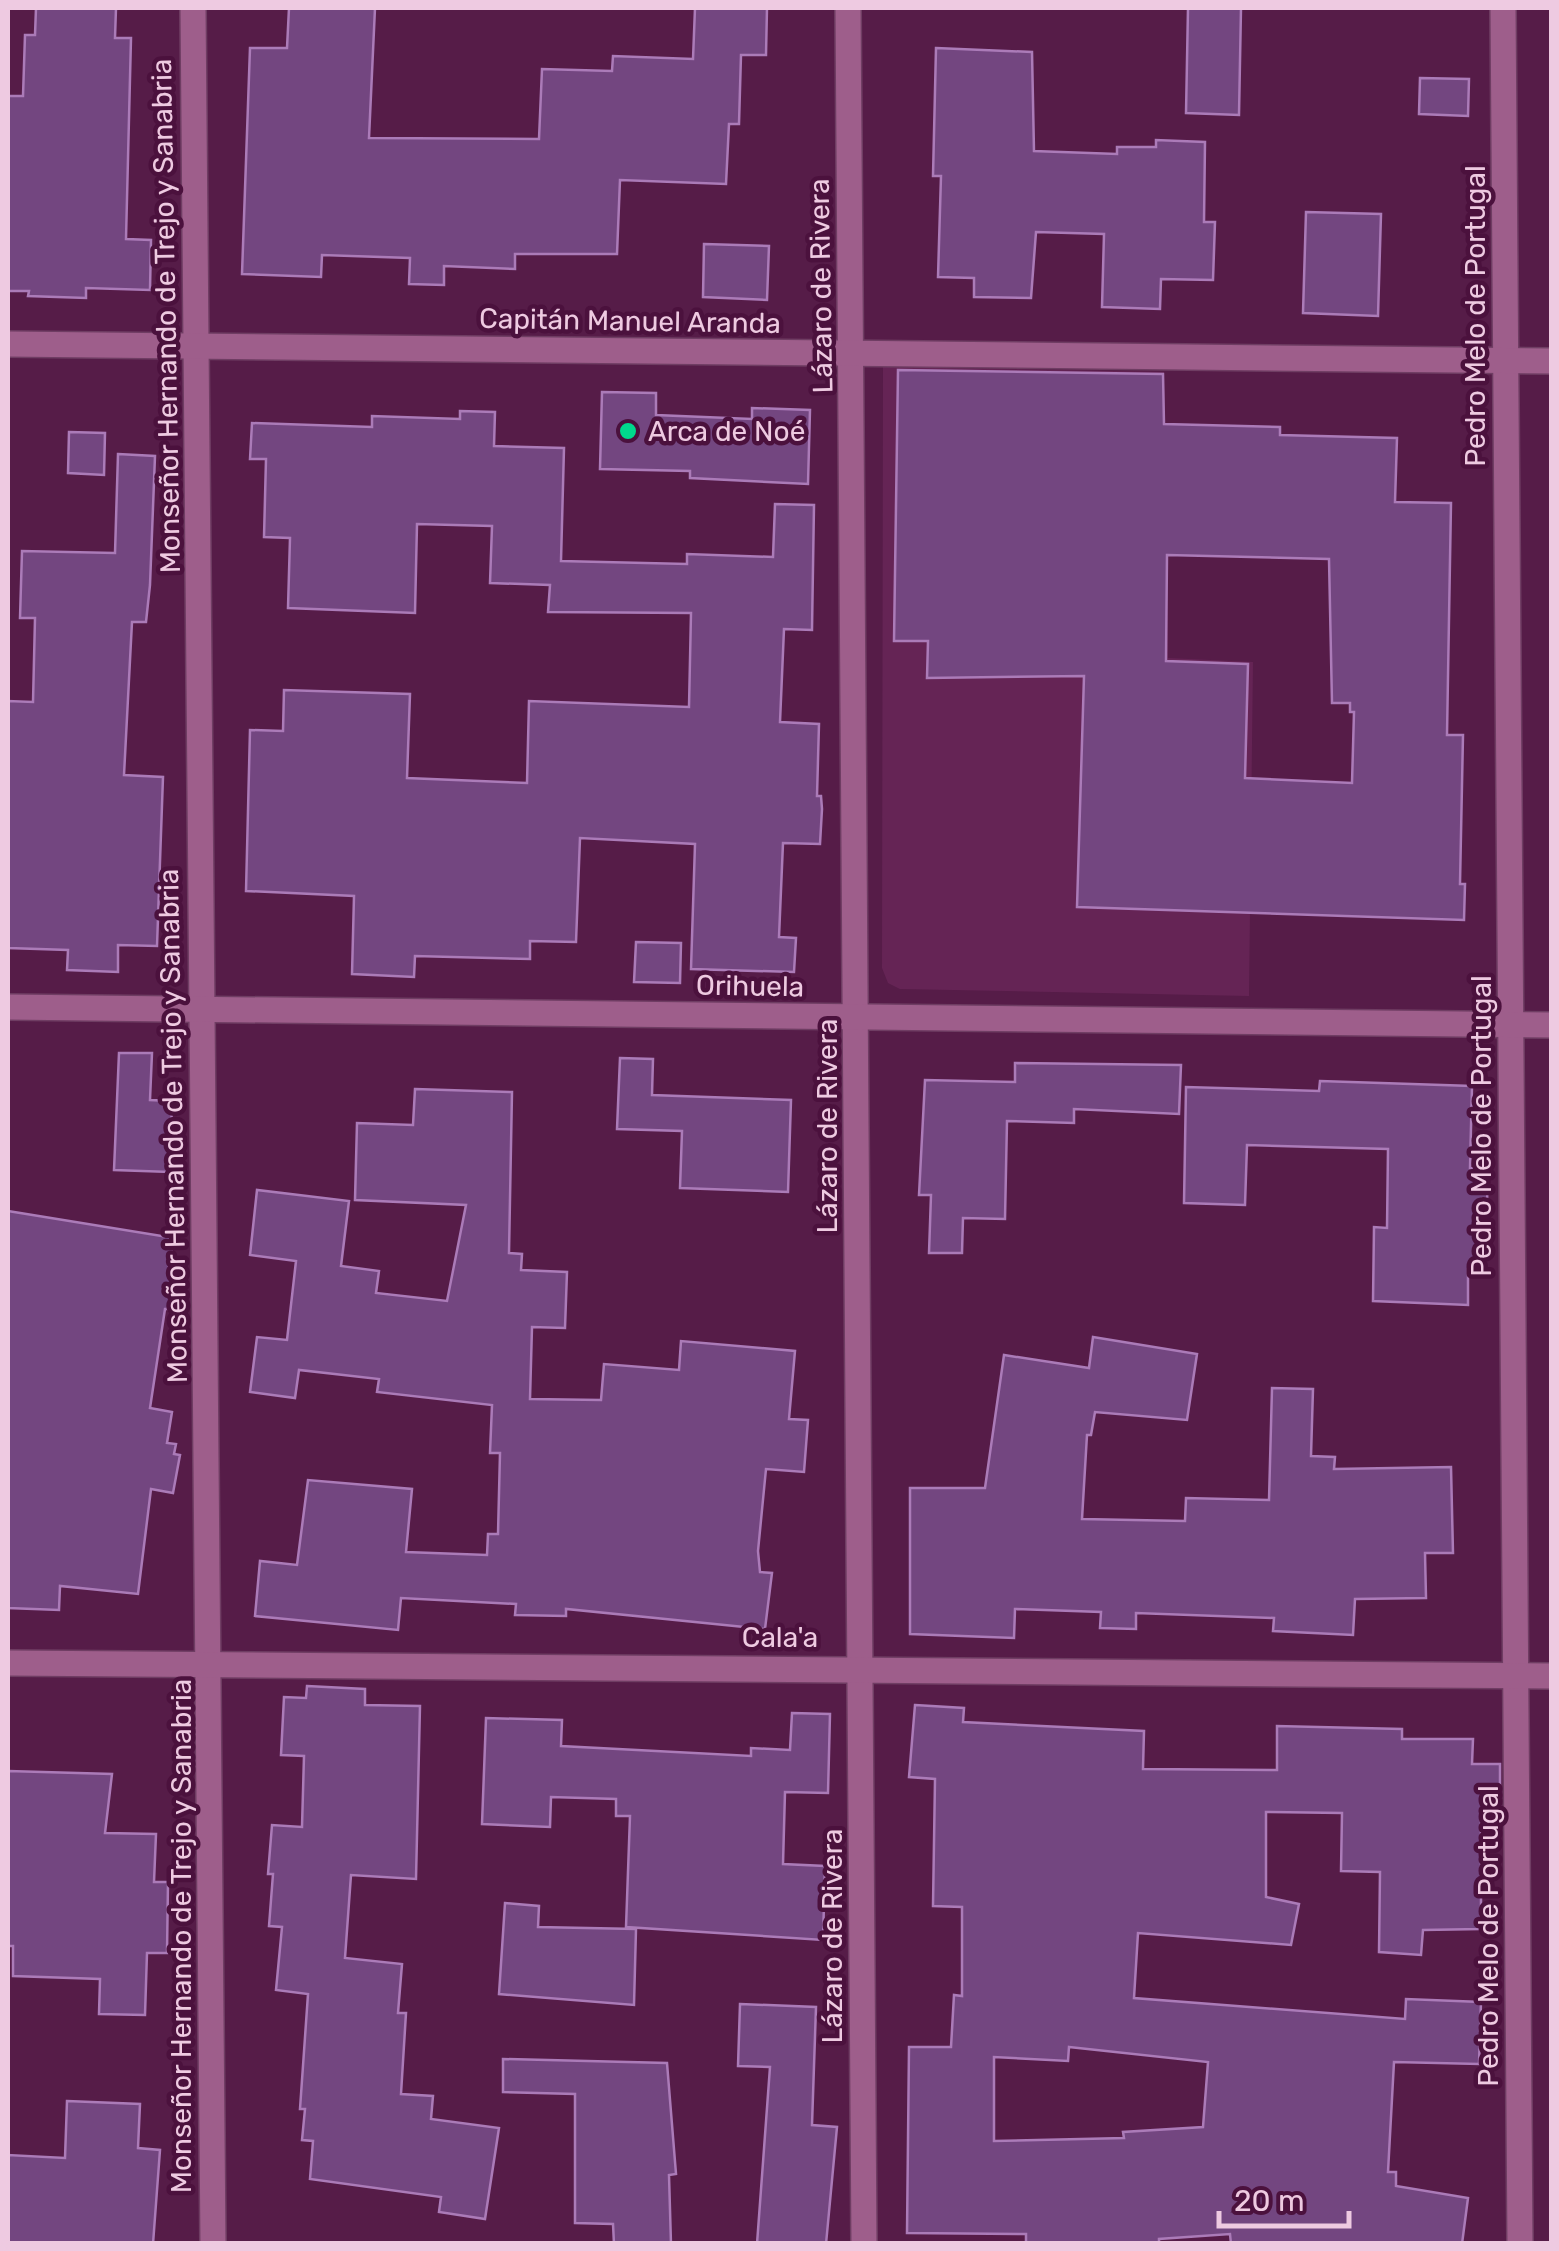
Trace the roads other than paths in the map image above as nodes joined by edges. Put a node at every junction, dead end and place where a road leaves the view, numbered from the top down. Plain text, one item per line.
1 (193, 8) edge
2 (848, 8) edge
3 (1502, 8) edge
4 (8, 344) edge
5 (196, 346) junction
6 (852, 353) junction
7 (1505, 360) junction
8 (1552, 361) edge
9 (8, 1007) edge
10 (202, 1010) junction
11 (856, 1017) junction
12 (1511, 1024) junction
13 (1552, 1025) edge
14 (8, 1663) edge
15 (208, 1665) junction
16 (860, 1667) junction
17 (1516, 1675) junction
18 (1552, 1676) edge
19 (213, 2244) edge
20 (864, 2244) edge
21 (1520, 2244) edge

1 - 5 street, Monseñor Hernando de Trejo y Sanabria
2 - 6 street, Lázaro de Rivera
3 - 7 street, Pedro Melo de Portugal
4 - 5 street, Capitán Manuel Aranda
5 - 6 street, Capitán Manuel Aranda
5 - 10 street, Monseñor Hernando de Trejo y Sanabria
6 - 7 street, Capitán Manuel Aranda
6 - 11 street, Lázaro de Rivera
7 - 8 street, Capitán Manuel Aranda
7 - 12 street, Pedro Melo de Portugal
9 - 10 street, Orihuela
10 - 11 street, Orihuela
10 - 15 street, Monseñor Hernando de Trejo y Sanabria
11 - 12 street, Orihuela
11 - 16 street, Lázaro de Rivera
12 - 13 street, Orihuela
12 - 17 street, Pedro Melo de Portugal
14 - 15 street, Cala'a
15 - 16 street, Cala'a
15 - 19 street, Monseñor Hernando de Trejo y Sanabria
16 - 17 street, Cala'a
16 - 20 street, Lázaro de Rivera
17 - 18 street, Cala'a
17 - 21 street, Pedro Melo de Portugal

